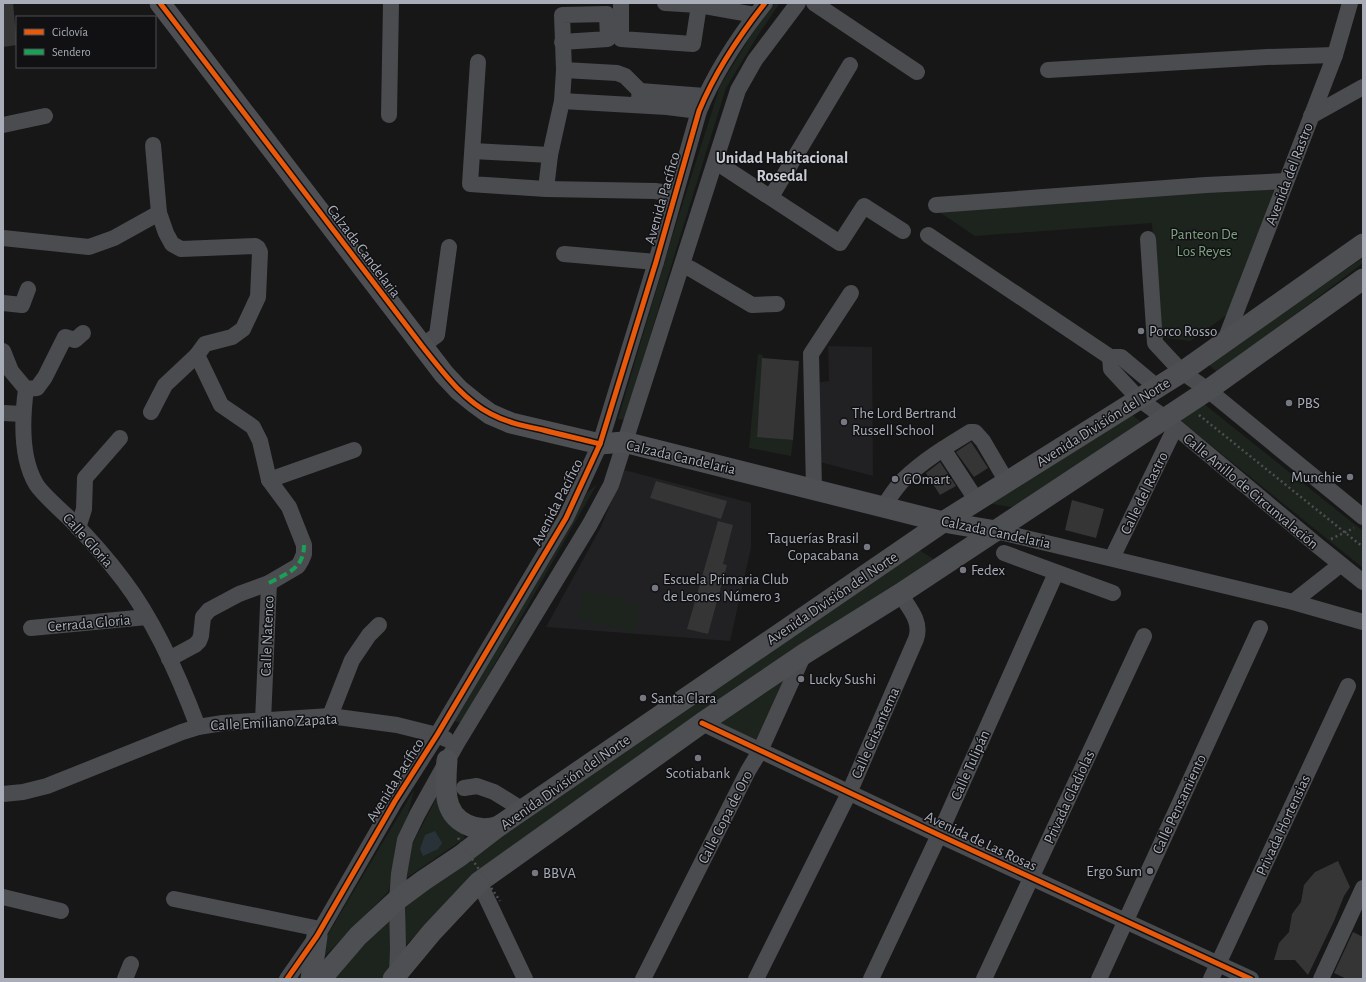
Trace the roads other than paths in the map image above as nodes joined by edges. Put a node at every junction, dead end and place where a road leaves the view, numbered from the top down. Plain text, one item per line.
1 (160, 3) edge
2 (391, 3) edge
3 (621, 3) edge
4 (665, 3) edge
5 (798, 3) edge
6 (814, 3) edge
7 (1350, 3) edge
8 (699, 5) junction
9 (760, 9) edge
10 (562, 42) dead end
11 (1335, 55) junction
12 (478, 62) dead end
13 (850, 65) dead end
14 (564, 70) junction
15 (1048, 70) dead end
16 (917, 72) dead end
17 (1363, 87) edge
18 (639, 98) junction
19 (562, 101) junction
20 (702, 103) junction
21 (389, 114) dead end
22 (45, 116) dead end
23 (1311, 116) junction
24 (3, 125) edge
25 (152, 146) dead end
26 (473, 151) junction
27 (550, 155) junction
28 (716, 162) junction
29 (1286, 181) junction
30 (546, 189) junction
31 (675, 194) junction
32 (771, 197) junction
33 (936, 205) dead end
34 (159, 213) junction
35 (903, 231) dead end
36 (928, 235) dead end
37 (3, 238) edge
38 (1148, 239) dead end
39 (1363, 244) edge
40 (449, 247) dead end
41 (564, 254) dead end
42 (656, 262) junction
43 (683, 265) junction
44 (1363, 279) edge
45 (28, 289) dead end
46 (850, 293) dead end
47 (3, 303) edge
48 (777, 304) dead end
49 (83, 333) dead end
50 (1224, 343) junction
51 (422, 346) junction
52 (3, 351) edge
53 (197, 355) junction
54 (1110, 357) junction
55 (1182, 372) junction
56 (1158, 388) junction
57 (26, 389) junction
58 (1208, 390) junction
59 (1140, 399) junction
60 (151, 412) dead end
61 (3, 413) edge
62 (23, 414) junction
63 (1170, 423) junction
64 (120, 438) dead end
65 (624, 442) junction
66 (600, 444) junction
67 (943, 449) junction
68 (354, 450) dead end
69 (269, 480) junction
70 (1007, 482) junction
71 (814, 489) junction
72 (977, 501) junction
73 (883, 507) junction
74 (943, 522) junction
75 (1360, 522) edge
76 (78, 528) junction
77 (996, 531) junction
78 (1004, 553) dead end
79 (1112, 558) junction
80 (1340, 565) junction
81 (1056, 573) junction
82 (1363, 582) edge
83 (269, 583) junction
84 (1113, 593) dead end
85 (900, 594) junction
86 (1292, 602) junction
87 (147, 618) junction
88 (1363, 622) edge
89 (379, 625) dead end
90 (31, 628) dead end
91 (1260, 628) dead end
92 (1144, 636) dead end
93 (804, 654) junction
94 (169, 659) junction
95 (1348, 686) dead end
96 (330, 716) junction
97 (263, 721) junction
98 (702, 723) junction
99 (198, 727) junction
100 (437, 735) junction
101 (760, 751) junction
102 (452, 752) junction
103 (464, 788) dead end
104 (849, 793) junction
105 (3, 794) edge
106 (523, 810) junction
107 (499, 826) junction
108 (939, 835) junction
109 (1032, 878) junction
110 (479, 882) junction
111 (1363, 888) edge
112 (3, 897) edge
113 (174, 899) dead end
114 (397, 900) junction
115 (61, 911) dead end
116 (1125, 921) junction
117 (319, 933) junction
118 (131, 964) dead end
119 (1218, 964) junction
120 (395, 977) edge
121 (125, 979) edge
122 (287, 979) edge
123 (311, 979) edge
124 (321, 979) edge
125 (525, 979) edge
126 (643, 979) edge
127 (756, 979) edge
128 (871, 979) edge
129 (984, 979) edge
130 (1099, 979) edge
131 (1211, 979) edge
132 (1251, 979) edge
133 (1321, 979) edge

1 - 51 main road, Calzada Candelaria
2 - 21 street
3 - 8 street
4 - 8 street
5 - 28 street
6 - 16 street
7 - 11 street, Avenida del Rastro
8 - 9 street
9 - 20 street, Avenida Pacífico
10 - 14 street
11 - 15 street
11 - 23 street, Avenida del Rastro
12 - 26 street
13 - 32 street
14 - 18 street
14 - 19 street
17 - 23 street
18 - 19 street
18 - 20 street
19 - 27 street
20 - 31 street, Avenida Pacífico
22 - 24 street
23 - 29 street, Avenida del Rastro
25 - 34 street
26 - 27 street
26 - 30 street
27 - 30 street
28 - 32 street
28 - 43 street
29 - 33 street
29 - 50 street, Avenida del Rastro
30 - 31 street
31 - 42 street, Avenida Pacífico
32 - 35 street
34 - 37 street
34 - 53 street
36 - 54 street
38 - 55 street
39 - 50 main road, Avenida División del Norte
40 - 51 street
41 - 42 street
42 - 66 street, Avenida Pacífico
43 - 48 street
43 - 65 street
44 - 58 main road, Avenida División del Norte
45 - 47 street
46 - 71 street
49 - 57 street
50 - 55 main road, Avenida División del Norte
51 - 66 main road, Calzada Candelaria
52 - 57 street
53 - 60 street
53 - 69 street
54 - 56 street
54 - 59 street, Calle Anillo de Circunvalación
55 - 56 main road, Avenida División del Norte
55 - 58 street
56 - 59 main road, Avenida División del Norte
57 - 62 street, Calle Gloria
58 - 63 main road, Avenida División del Norte
58 - 75 street
59 - 63 street, Calle Anillo de Circunvalación
59 - 70 main road, Avenida División del Norte
61 - 62 street
62 - 76 street, Calle Gloria
63 - 77 main road, Avenida División del Norte
63 - 79 street, Calle del Rastro
63 - 80 street, Calle Anillo de Circunvalación
64 - 76 street
65 - 66 main road, Calzada Candelaria
65 - 71 main road, Calzada Candelaria
65 - 102 street
66 - 100 street, Avenida Pacífico
67 - 70 street
67 - 72 street
67 - 73 street
68 - 69 street
69 - 83 street, Calle Natenco
70 - 72 main road, Avenida División del Norte
71 - 73 main road, Calzada Candelaria
72 - 74 main road, Avenida División del Norte
73 - 74 main road, Calzada Candelaria
74 - 77 main road, Calzada Candelaria
74 - 106 main road, Avenida División del Norte
76 - 87 street, Calle Gloria
77 - 79 street, Calzada Candelaria
77 - 85 main road, Avenida División del Norte
78 - 81 street
79 - 86 street, Calzada Candelaria
80 - 82 street, Calle Anillo de Circunvalación
80 - 86 street
81 - 84 street
81 - 108 street, Calle Tulipán
83 - 94 street
83 - 97 street, Calle Natenco
85 - 93 main road, Avenida División del Norte
85 - 104 street, Calle Crisantema
86 - 88 street, Calzada Candelaria
87 - 90 street, Cerrada Gloria
87 - 94 street, Calle Gloria
89 - 96 street
91 - 116 street, Calle Pensamiento
92 - 109 street, Privada Gladiolas
93 - 98 main road, Avenida División del Norte
93 - 101 street, Calle Copa de Oro
94 - 99 street, Calle Gloria
95 - 119 street, Privada Hortensias
96 - 97 street, Calle Emiliano Zapata
96 - 100 street, Calle Emiliano Zapata
97 - 99 street, Calle Emiliano Zapata
98 - 101 street, Avenida de Las Rosas
98 - 110 main road, Avenida División del Norte
99 - 105 street, Calle Emiliano Zapata
100 - 102 street, Calle Emiliano Zapata
100 - 117 street, Avenida Pacífico
101 - 104 street, Avenida de Las Rosas
101 - 126 street, Calle Copa de Oro
102 - 107 main road
102 - 114 street
103 - 106 street
104 - 108 street, Avenida de Las Rosas
104 - 127 street, Calle Crisantema
106 - 107 main road, Avenida División del Norte
107 - 114 main road, Avenida División del Norte
108 - 109 street, Avenida de Las Rosas
108 - 128 street, Calle Tulipán
109 - 116 street, Avenida de Las Rosas
109 - 129 street, Privada Gladiolas
110 - 120 main road, Avenida División del Norte
110 - 125 street
111 - 133 street
112 - 115 street
113 - 117 street
114 - 120 street
114 - 124 main road, Avenida División del Norte
116 - 119 street, Avenida de Las Rosas
116 - 130 street, Calle Pensamiento
117 - 122 street
117 - 123 main road
118 - 121 street
119 - 131 street, Privada Hortensias
119 - 132 street, Avenida de Las Rosas

